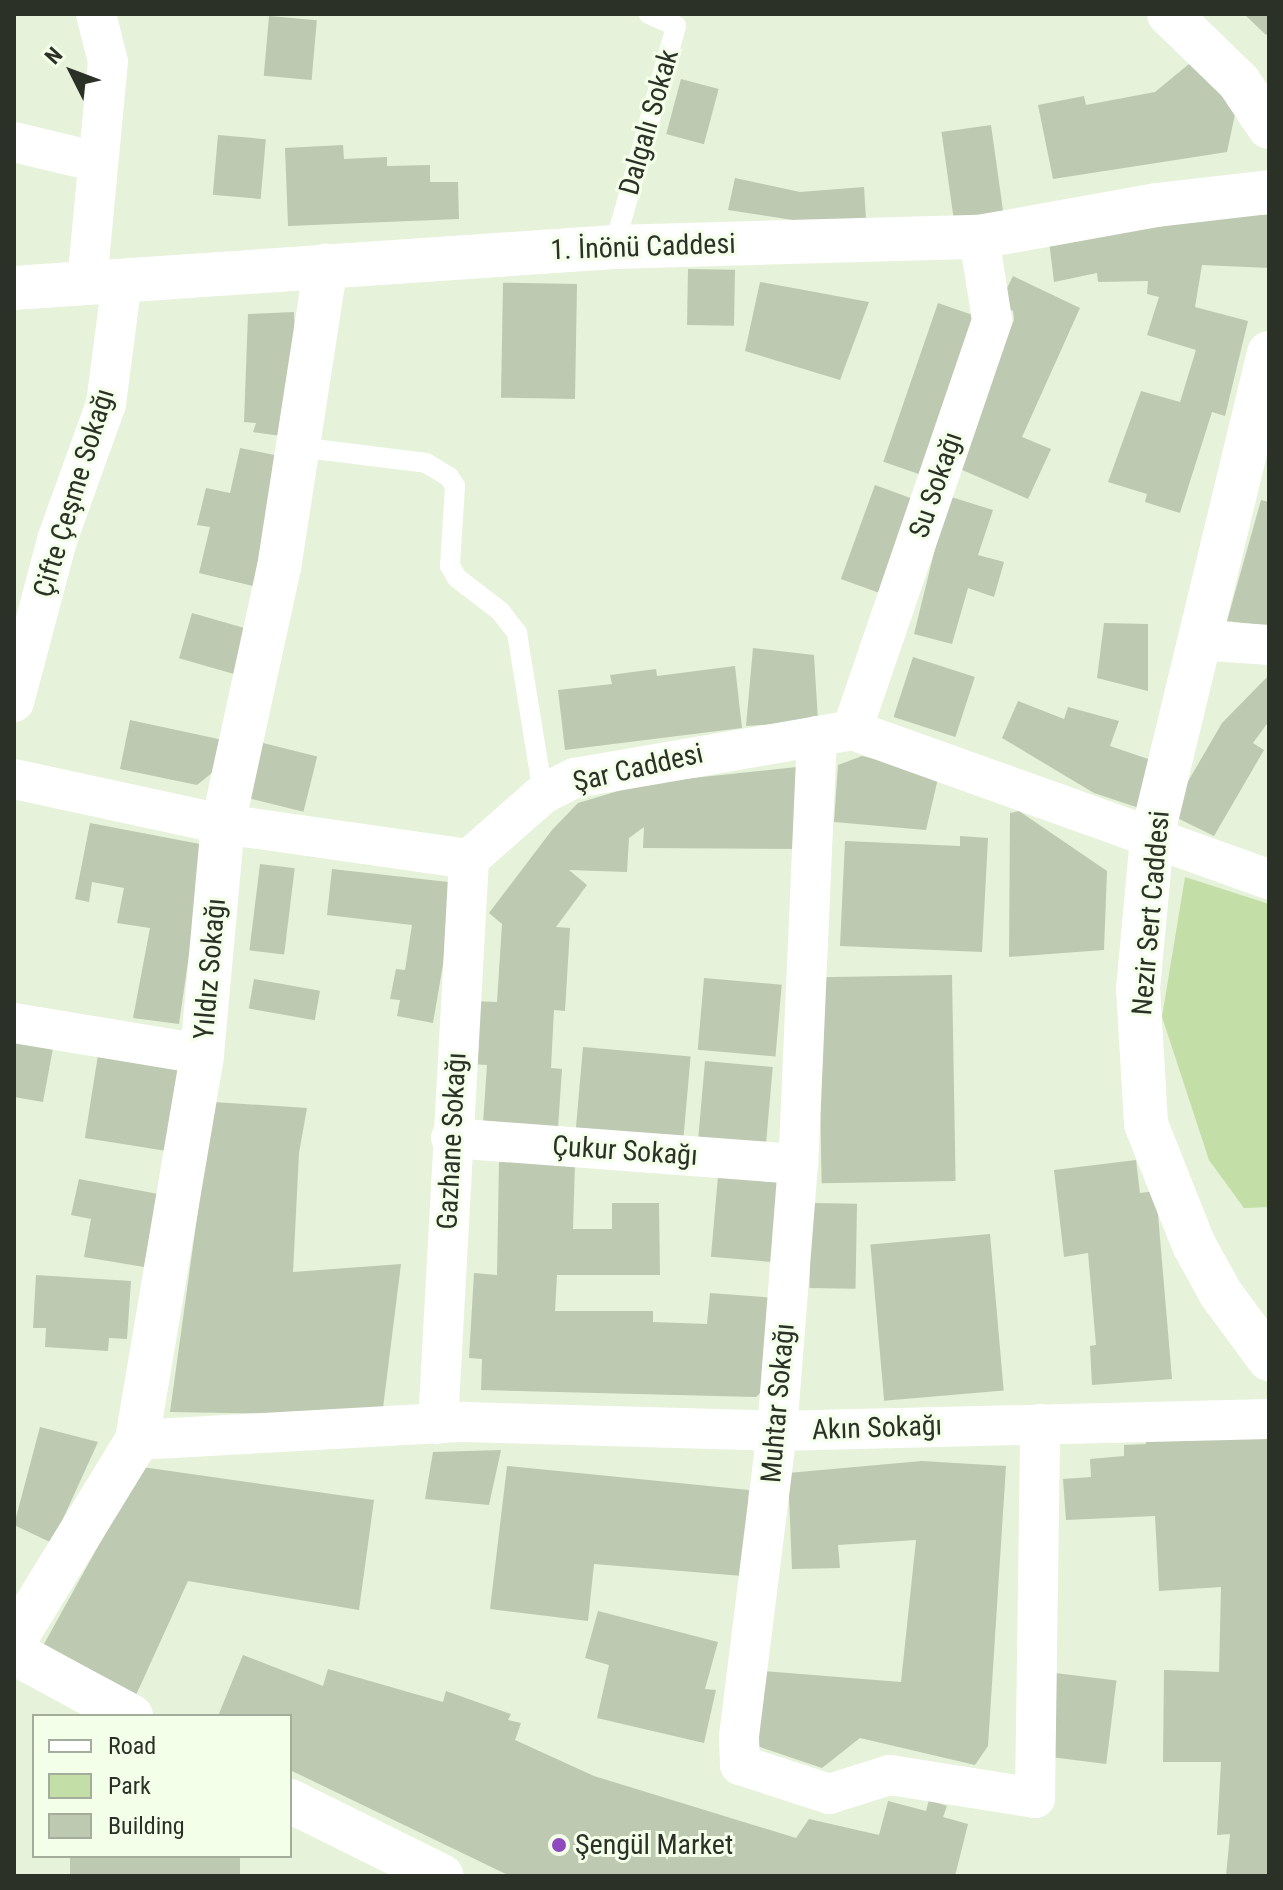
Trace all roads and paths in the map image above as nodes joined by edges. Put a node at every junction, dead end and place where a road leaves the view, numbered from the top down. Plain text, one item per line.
1 (96, 14) edge
2 (649, 14) edge
3 (1169, 14) edge
4 (1269, 127) edge
5 (14, 142) edge
6 (97, 162) junction
7 (1269, 192) edge
8 (979, 237) junction
9 (614, 247) junction
10 (326, 266) junction
11 (104, 282) junction
12 (14, 288) edge
13 (1269, 353) edge
14 (298, 447) junction
15 (1198, 640) junction
16 (1269, 645) edge
17 (14, 702) edge
18 (835, 733) junction
19 (14, 779) edge
20 (543, 794) junction
21 (223, 824) junction
22 (1152, 838) junction
23 (469, 859) junction
24 (1269, 879) edge
25 (14, 1023) edge
26 (202, 1054) junction
27 (451, 1138) junction
28 (798, 1164) junction
29 (1269, 1359) edge
30 (1269, 1419) edge
31 (438, 1424) junction
32 (1040, 1424) junction
33 (777, 1431) junction
34 (137, 1440) junction
35 (14, 1641) edge
36 (14, 1653) edge
37 (127, 1714) edge
38 (292, 1802) edge
39 (442, 1876) edge

1 - 6 street, Çifte Çeşme Sokağı
2 - 9 lane, Dalgalı Sokak
3 - 4 street
5 - 6 street
6 - 11 street, Çifte Çeşme Sokağı
7 - 8 street, 1. İnönü Caddesi
8 - 9 street, 1. İnönü Caddesi
8 - 18 street, Su Sokağı
9 - 10 street, 1. İnönü Caddesi
10 - 11 street, 1. İnönü Caddesi
10 - 14 street, Yıldız Sokağı
11 - 12 street, 1. İnönü Caddesi
11 - 17 street, Çifte Çeşme Sokağı
13 - 15 street, Nezir Sert Caddesi
14 - 20 lane
14 - 21 street, Yıldız Sokağı
15 - 16 street
15 - 22 street, Nezir Sert Caddesi
18 - 20 street, Şar Caddesi
18 - 22 street, Şar Caddesi
18 - 28 street, Muhtar Sokağı
19 - 21 street
20 - 23 street, Şar Caddesi
21 - 23 street
21 - 26 street, Yıldız Sokağı
22 - 24 street, Şar Caddesi
22 - 29 street, Nezir Sert Caddesi
23 - 27 street, Gazhane Sokağı
25 - 26 street
26 - 34 street, Yıldız Sokağı
27 - 28 street, Çukur Sokağı
27 - 31 street, Gazhane Sokağı
28 - 33 street, Muhtar Sokağı
30 - 32 street, Akın Sokağı
31 - 33 street, Akın Sokağı
31 - 34 street, Akın Sokağı
32 - 33 street, Akın Sokağı
32 - 33 street, Muhtar Sokağı
34 - 35 street, Yıldız Sokağı
36 - 37 street
38 - 39 street

